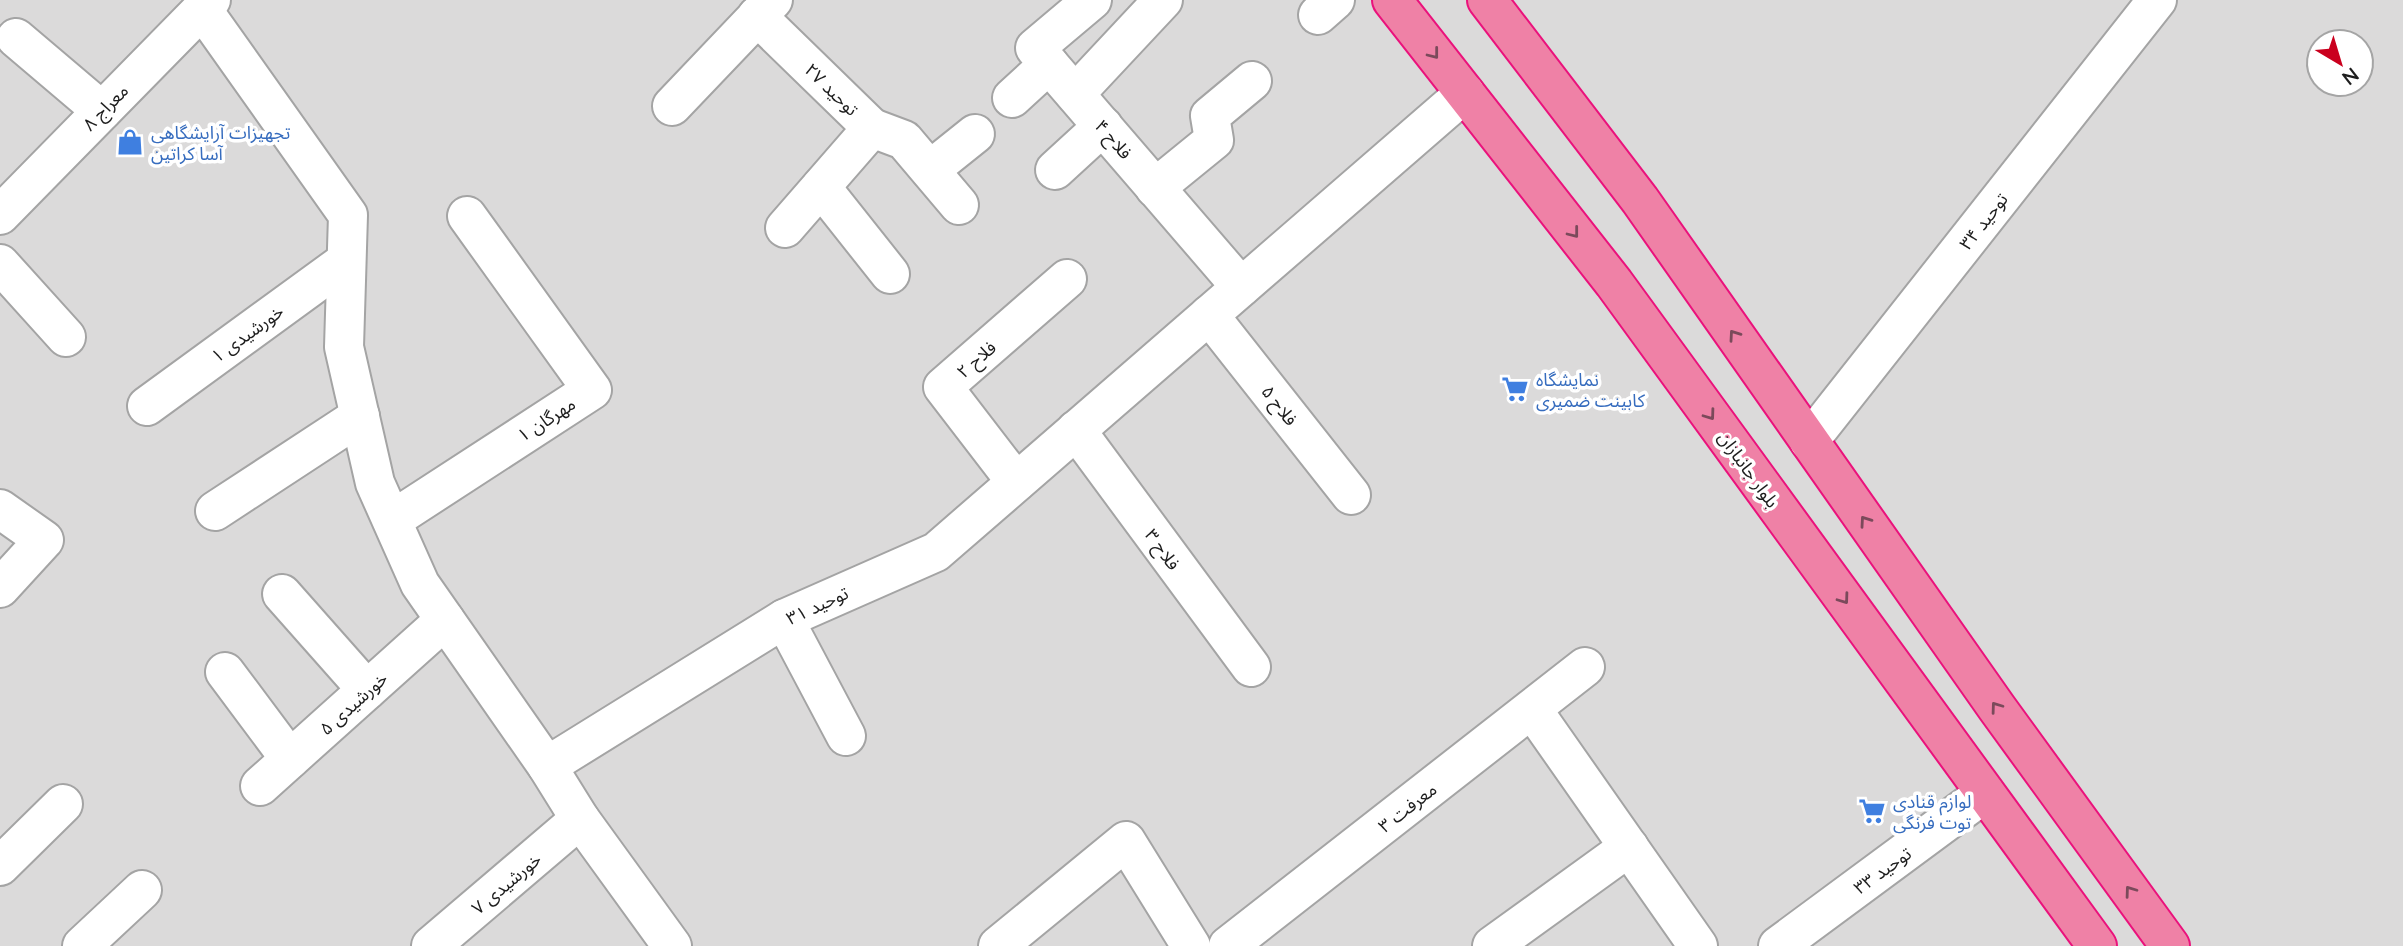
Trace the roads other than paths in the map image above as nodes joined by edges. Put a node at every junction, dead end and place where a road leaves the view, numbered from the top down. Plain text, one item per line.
1 (1092, 0) edge
2 (1163, 0) edge
3 (1392, 0) edge
4 (1487, 0) edge
5 (2157, 0) edge
6 (206, 5) edge
7 (765, 8) edge
8 (16, 38) dead end
9 (1049, 64) junction
10 (1252, 81) dead end
11 (1465, 93) junction
12 (1075, 94) junction
13 (1012, 99) dead end
14 (672, 106) dead end
15 (102, 111) junction
16 (1103, 126) junction
17 (872, 128) junction
18 (975, 134) dead end
19 (929, 170) junction
20 (1055, 170) dead end
21 (821, 187) junction
22 (1156, 188) junction
23 (959, 205) dead end
24 (0, 215) edge
25 (467, 216) dead end
26 (785, 228) dead end
27 (346, 261) junction
28 (0, 264) edge
29 (890, 274) dead end
30 (1067, 279) dead end
31 (1241, 287) junction
32 (1209, 315) junction
33 (66, 337) dead end
34 (147, 406) dead end
35 (360, 416) junction
36 (1076, 430) junction
37 (1809, 441) junction
38 (1016, 482) junction
39 (1351, 495) dead end
40 (0, 509) edge
41 (215, 511) dead end
42 (392, 520) junction
43 (0, 588) edge
44 (282, 594) dead end
45 (445, 620) junction
46 (784, 620) junction
47 (1251, 667) dead end
48 (1585, 667) dead end
49 (225, 672) dead end
50 (367, 690) junction
51 (1532, 709) junction
52 (846, 736) dead end
53 (290, 759) junction
54 (547, 766) junction
55 (260, 786) dead end
56 (1985, 793) junction
57 (63, 804) dead end
58 (580, 819) junction
59 (1629, 847) junction
60 (0, 866) edge
61 (142, 890) dead end
62 (82, 946) edge
63 (431, 946) edge
64 (672, 946) edge
65 (998, 946) edge
66 (1191, 946) edge
67 (1228, 946) edge
68 (1492, 946) edge
69 (1698, 946) edge
70 (1778, 946) edge
71 (2097, 946) edge
72 (2170, 946) edge

1 - 9 street
2 - 12 street
3 -> 11 highway, بلوار جانبازان
37 -> 4 highway
5 - 37 street, توحید ۳۴
6 - 15 street, معراج ۸
6 - 27 street
7 - 14 street, توحید ۲۷
7 - 17 street, توحید ۲۷
8 - 15 street
9 - 12 street, فلاح ۴
9 - 13 street
10 - 22 street
11 - 31 street, توحید ۳۱
11 -> 56 highway, بلوار جانبازان
12 - 16 street, فلاح ۴
15 - 24 street, معراج ۸
16 - 20 street
16 - 22 street, فلاح ۴
17 - 19 street
17 - 21 street, توحید ۲۷
18 - 19 street
19 - 23 street
21 - 26 street, توحید ۲۷
21 - 29 street
22 - 31 street, فلاح ۴
25 - 42 street, مهرگان ۱
27 - 34 street, خورشیدی ۱
27 - 35 street
28 - 33 street
30 - 38 street, فلاح ۲
31 - 32 street, توحید ۳۱
32 - 36 street, توحید ۳۱
32 - 39 street, فلاح ۵
35 - 41 street
35 - 42 street
36 - 38 street, توحید ۳۱
36 - 47 street, فلاح ۳
72 -> 37 highway
38 - 46 street, توحید ۳۱
40 - 43 street
42 - 45 street
44 - 50 street
45 - 50 street, خورشیدی ۵
45 - 54 street
46 - 52 street
46 - 54 street, توحید ۳۱
48 - 51 street, معرفت ۳
49 - 53 street
50 - 53 street, خورشیدی ۵
51 - 59 street
51 - 67 street, معرفت ۳
53 - 55 street, خورشیدی ۵
54 - 58 street
56 - 70 street, توحید ۳۳
56 - 71 highway, بلوار جانبازان
57 - 60 street
58 - 63 street, خورشیدی ۷
58 - 64 street
59 - 68 street
59 - 69 street
61 - 62 street
65 - 66 street

